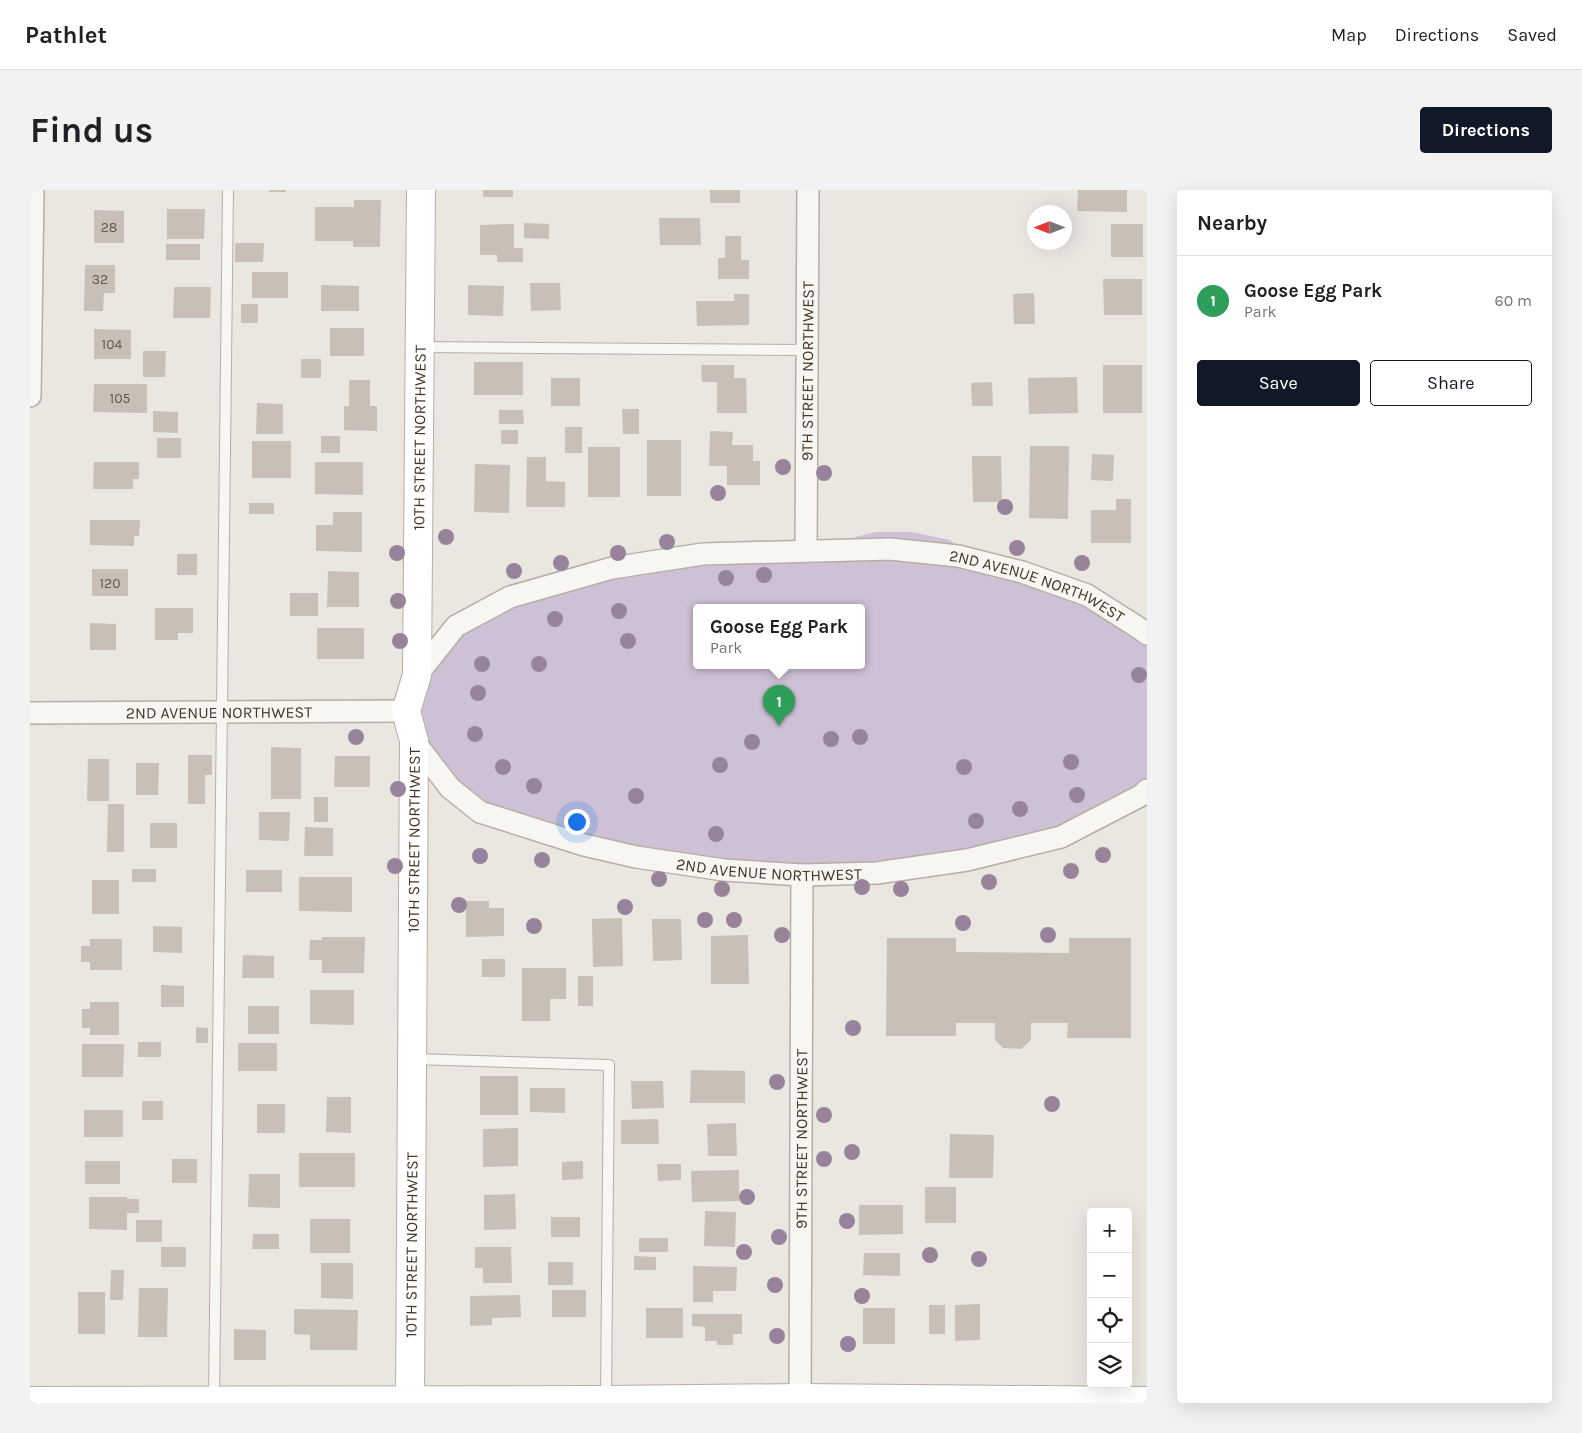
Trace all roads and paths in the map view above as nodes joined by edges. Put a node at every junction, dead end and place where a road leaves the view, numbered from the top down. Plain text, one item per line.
1 (33, 190) edge
2 (228, 190) edge
3 (421, 190) edge
4 (808, 190) edge
5 (420, 347) junction
6 (808, 350) junction
7 (30, 396) edge
8 (806, 551) junction
9 (1147, 634) edge
10 (416, 675) junction
11 (406, 711) junction
12 (222, 712) junction
13 (30, 713) edge
14 (414, 741) junction
15 (1147, 790) edge
16 (802, 875) junction
17 (412, 1059) junction
18 (214, 1400) junction
19 (606, 1400) junction
20 (800, 1400) edge
21 (30, 1401) edge
22 (1147, 1401) edge
23 (410, 1402) edge

1 - 7 street
2 - 12 lane
3 - 5 street, 10TH STREET NORTHWEST
4 - 6 street, 9TH STREET NORTHWEST
5 - 6 lane
5 - 10 street, 10TH STREET NORTHWEST
6 - 8 street, 9TH STREET NORTHWEST
8 - 9 street, 2ND AVENUE NORTHWEST
8 - 10 street, 2ND AVENUE NORTHWEST
10 - 11 street, 10TH STREET NORTHWEST
11 - 12 street, 2ND AVENUE NORTHWEST
11 - 14 street, 10TH STREET NORTHWEST
12 - 13 street, 2ND AVENUE NORTHWEST
12 - 18 lane
14 - 16 street, 2ND AVENUE NORTHWEST
14 - 17 street, 10TH STREET NORTHWEST
15 - 16 street, 2ND AVENUE NORTHWEST
16 - 20 street, 9TH STREET NORTHWEST
17 - 19 lane
17 - 23 street, 10TH STREET NORTHWEST
18 - 21 street
18 - 23 street
19 - 20 street
19 - 23 street
20 - 22 street

